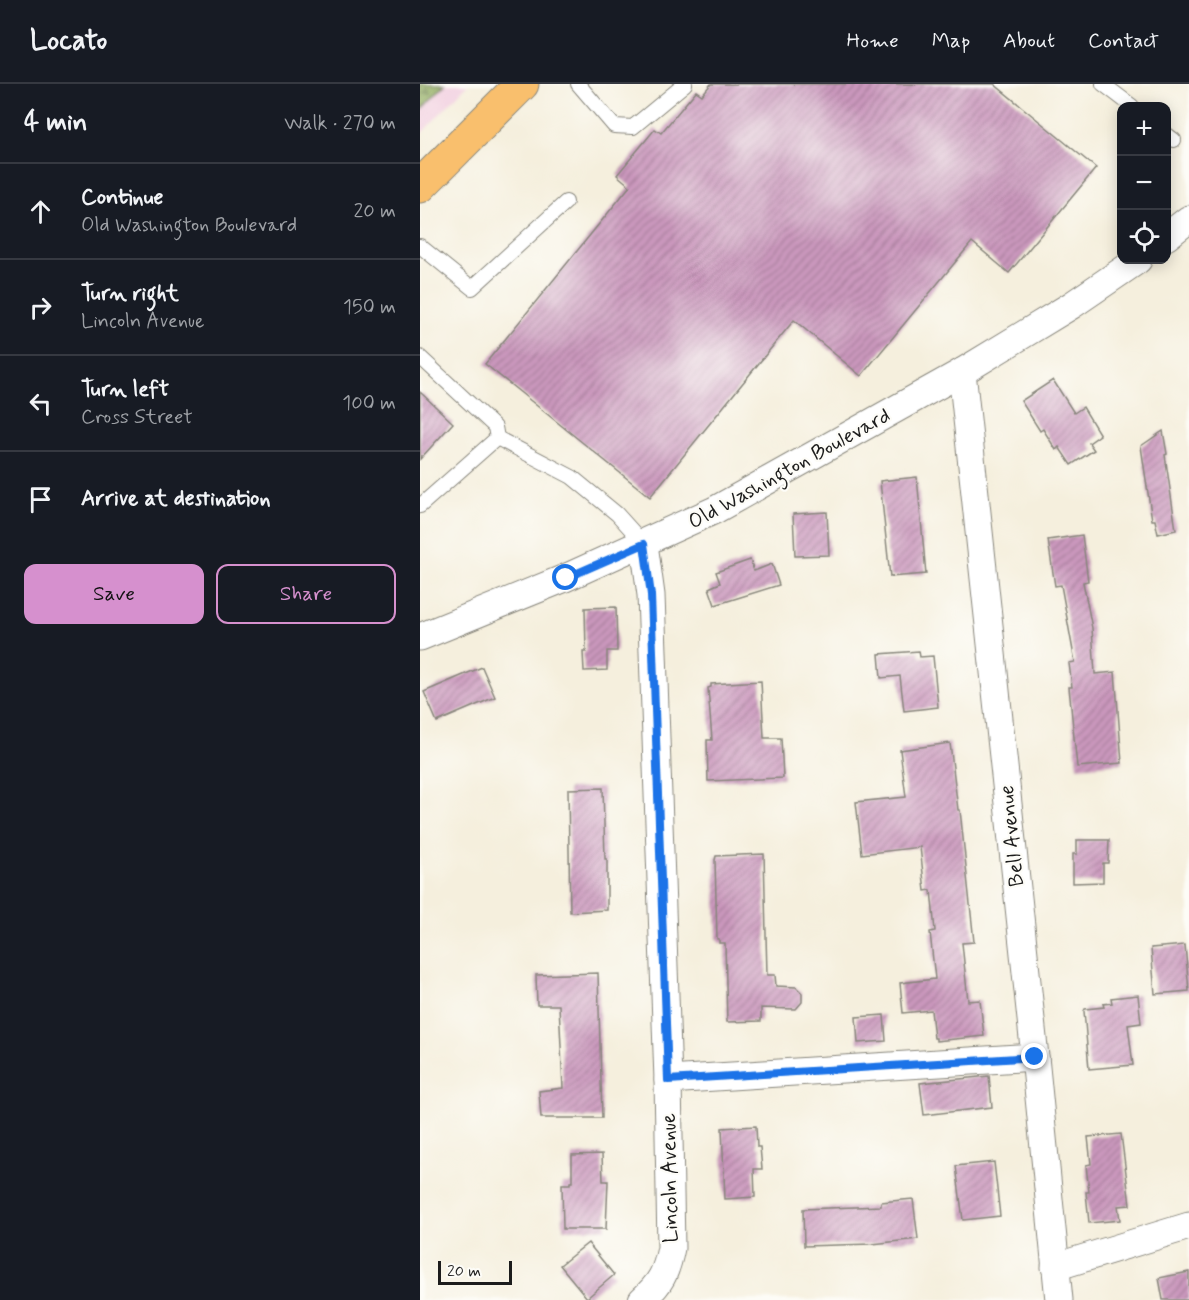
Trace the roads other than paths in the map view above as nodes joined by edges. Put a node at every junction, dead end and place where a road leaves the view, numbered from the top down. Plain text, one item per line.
1 (522, 84) edge
2 (578, 84) edge
3 (685, 84) edge
4 (1103, 84) edge
5 (1127, 102) edge
6 (420, 186) edge
7 (566, 202) dead end
8 (1189, 219) edge
9 (1171, 234) edge
10 (420, 246) edge
11 (1132, 264) edge
12 (420, 357) edge
13 (962, 372) junction
14 (497, 438) junction
15 (420, 506) edge
16 (644, 544) junction
17 (420, 637) edge
18 (1035, 1057) junction
19 (668, 1080) junction
20 (1189, 1226) edge
21 (1055, 1267) junction
22 (642, 1300) edge
23 (1059, 1300) edge

1 - 6 main road
2 - 3 lane
4 - 5 lane
7 - 10 lane
8 - 9 street
11 - 13 street, Old Washington Boulevard
12 - 14 lane
13 - 16 street, Old Washington Boulevard
13 - 18 street, Bell Avenue
14 - 15 lane
14 - 16 lane
16 - 17 street, Old Washington Boulevard
16 - 19 street, Lincoln Avenue
18 - 19 street
18 - 21 street, Bell Avenue
19 - 22 street, Lincoln Avenue
20 - 21 street
21 - 23 street, Bell Avenue

